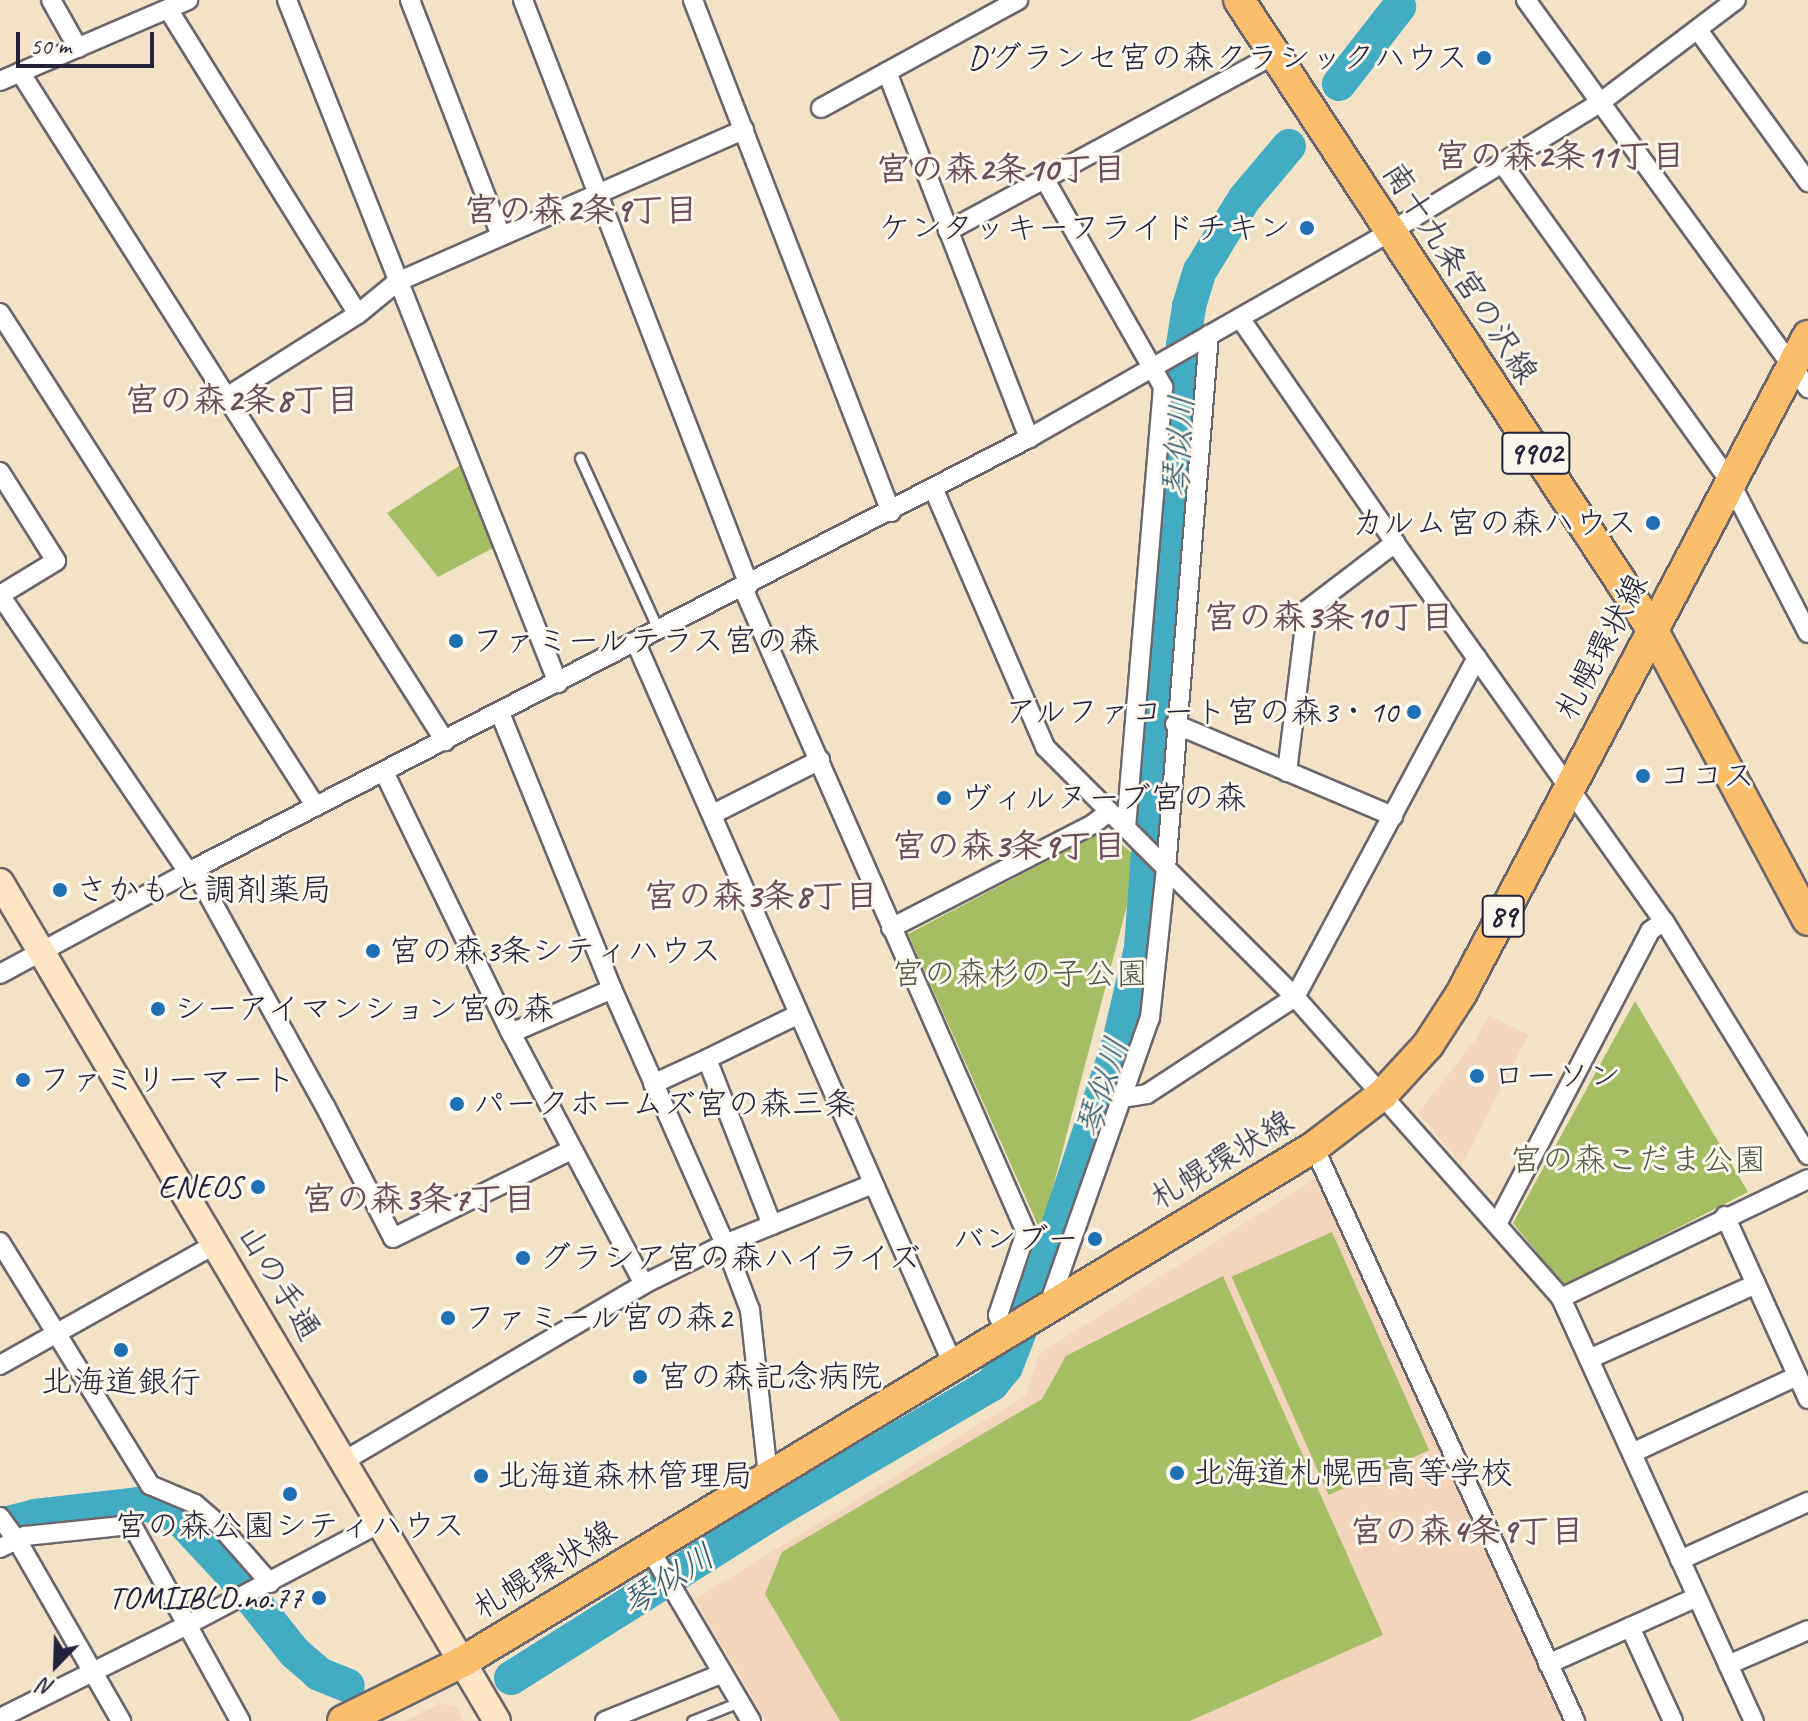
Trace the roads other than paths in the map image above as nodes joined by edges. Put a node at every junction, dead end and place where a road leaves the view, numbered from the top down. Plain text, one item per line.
1 (51, 0) edge
2 (188, 0) edge
3 (287, 0) edge
4 (410, 0) edge
5 (523, 0) edge
6 (693, 0) edge
7 (1018, 0) edge
8 (1239, 0) edge
9 (1526, 0) edge
10 (1736, 0) edge
11 (168, 9) junction
12 (1698, 30) junction
13 (78, 48) junction
14 (1275, 54) junction
15 (20, 72) junction
16 (887, 72) junction
17 (0, 81) edge
18 (1601, 102) junction
19 (821, 108) dead end
20 (744, 130) junction
21 (1502, 163) junction
22 (1044, 178) junction
23 (1808, 182) edge
24 (598, 191) junction
25 (948, 231) junction
26 (1390, 232) junction
27 (501, 236) junction
28 (397, 282) junction
29 (0, 313) edge
30 (358, 314) junction
31 (1240, 318) junction
32 (1808, 336) edge
33 (1202, 339) junction
34 (1162, 362) junction
35 (1800, 377) edge
36 (225, 398) junction
37 (1029, 438) junction
38 (580, 458) dead end
39 (0, 472) edge
40 (1730, 482) junction
41 (934, 490) junction
42 (891, 512) junction
43 (1395, 543) junction
44 (746, 586) junction
45 (1652, 629) junction
46 (659, 631) junction
47 (1808, 633) edge
48 (636, 643) junction
49 (1477, 658) junction
50 (558, 683) junction
51 (500, 713) junction
52 (1175, 724) junction
53 (445, 741) junction
54 (820, 760) junction
55 (384, 772) junction
56 (1287, 772) junction
57 (1570, 786) junction
58 (316, 807) junction
59 (1109, 812) junction
60 (713, 814) junction
61 (1393, 816) junction
62 (1131, 833) junction
63 (1161, 863) junction
64 (191, 870) junction
65 (0, 882) edge
66 (1808, 920) edge
67 (1664, 921) junction
68 (891, 928) junction
69 (42, 949) junction
70 (0, 974) edge
71 (612, 989) junction
72 (1295, 997) junction
73 (799, 1014) junction
74 (511, 1033) junction
75 (707, 1059) junction
76 (653, 1084) junction
77 (1383, 1094) junction
78 (1122, 1098) junction
79 (1314, 1147) junction
80 (571, 1150) junction
81 (1808, 1155) edge
82 (1808, 1179) edge
83 (873, 1184) junction
84 (1725, 1216) junction
85 (1497, 1224) junction
86 (772, 1225) junction
87 (0, 1242) edge
88 (216, 1244) junction
89 (725, 1244) junction
90 (644, 1284) junction
91 (1756, 1284) junction
92 (1561, 1298) junction
93 (1045, 1309) junction
94 (58, 1331) junction
95 (1007, 1332) junction
96 (1589, 1359) junction
97 (953, 1364) junction
98 (0, 1365) edge
99 (1797, 1376) junction
100 (1808, 1399) edge
101 (1632, 1453) junction
102 (344, 1461) junction
103 (768, 1477) junction
104 (1808, 1502) edge
105 (0, 1517) edge
106 (380, 1523) junction
107 (10, 1541) edge
108 (655, 1558) junction
109 (1680, 1560) junction
110 (265, 1585) junction
111 (1697, 1597) junction
112 (189, 1624) junction
113 (1630, 1627) junction
114 (1808, 1630) edge
115 (462, 1662) junction
116 (1548, 1664) junction
117 (1728, 1665) junction
118 (94, 1672) junction
119 (723, 1673) junction
120 (739, 1702) junction
121 (0, 1718) edge
122 (121, 1721) edge
123 (240, 1721) edge
124 (343, 1721) edge
125 (497, 1721) edge
126 (605, 1721) edge
127 (692, 1721) edge
128 (751, 1721) edge
129 (1575, 1721) edge
130 (1673, 1721) edge
131 (1754, 1721) edge

1 - 13 street
2 - 11 street
3 - 28 street
4 - 27 street
5 - 24 street
6 - 20 street
7 - 16 street
8 - 14 main road, 南十九条宮の沢線 / 9902
9 - 18 street
10 - 12 street
11 - 13 street
11 - 30 street
12 - 18 street
12 - 23 street
13 - 15 street
14 - 22 street
14 - 26 main road, 南十九条宮の沢線 / 9902
15 - 17 street
15 - 36 street
16 - 19 street
16 - 25 street
18 - 21 street
18 - 35 street
20 - 24 street
20 - 42 street
21 - 26 street
21 - 40 street
22 - 25 street
22 - 34 street
24 - 27 street
24 - 44 street
25 - 37 street
26 - 31 street
26 - 45 main road, 南十九条宮の沢線 / 9902
27 - 28 street
28 - 30 street
28 - 50 street
29 - 58 street
30 - 36 street
31 - 33 street
31 - 43 street
32 - 35 main road, 札幌環状線 / 89
33 - 34 street
33 - 52 street
34 - 37 street
34 - 62 street
35 - 40 main road, 札幌環状線 / 89
36 - 53 street
37 - 41 street
38 - 46 lane
39 - 64 street
40 - 45 main road, 札幌環状線 / 89
40 - 47 street
41 - 42 street
41 - 59 street
42 - 44 street
43 - 49 street
43 - 56 street
44 - 46 street
44 - 54 street
45 - 57 main road, 札幌環状線 / 89
45 - 66 main road, 南十九条宮の沢線 / 9902
46 - 48 street
48 - 50 street
48 - 60 street
49 - 57 street
49 - 61 street
50 - 51 street
51 - 53 street
51 - 71 street
52 - 56 street
52 - 63 street
53 - 55 street
54 - 60 street
54 - 68 street
55 - 58 street
55 - 74 street
56 - 61 street
57 - 67 street
57 - 77 main road, 札幌環状線 / 89
58 - 64 street
59 - 62 street
59 - 68 street
60 - 73 street
61 - 72 street
62 - 63 street
63 - 72 street
63 - 78 street
64 - 69 street
64 - 80 street
65 - 69 main road, 山の手通
67 - 81 street
67 - 85 street
68 - 95 street
69 - 70 street
69 - 88 main road, 山の手通
71 - 74 street
71 - 76 street
72 - 77 street
72 - 78 street
73 - 75 street
73 - 83 street
74 - 80 street
75 - 76 street
75 - 86 street
76 - 89 street
77 - 79 main road, 札幌環状線 / 89
77 - 85 street
78 - 93 street
79 - 93 main road, 札幌環状線 / 89
79 - 116 street
80 - 90 street
82 - 84 street
83 - 86 street
83 - 97 street
84 - 91 street
84 - 92 street
85 - 92 street
86 - 89 street
87 - 94 street
88 - 94 street
88 - 102 main road, 山の手通
89 - 90 street
89 - 103 street
90 - 102 street
91 - 96 street
91 - 99 street
92 - 96 street
93 - 95 main road, 札幌環状線 / 89
94 - 98 street
94 - 110 street
95 - 97 main road, 札幌環状線 / 89
96 - 101 street
97 - 103 main road, 札幌環状線 / 89
99 - 100 street
99 - 101 street
101 - 109 street
102 - 106 main road, 山の手通
103 - 108 main road, 札幌環状線 / 89
104 - 109 street
105 - 107 street
106 - 110 street
106 - 115 main road, 山の手通
107 - 112 street
107 - 118 street
108 - 115 main road, 札幌環状線 / 89
108 - 119 street
109 - 111 street
110 - 112 street
111 - 113 street
111 - 117 street
112 - 118 street
112 - 123 street
113 - 116 street
113 - 130 street
114 - 117 street
115 - 124 main road, 札幌環状線 / 89
115 - 125 main road, 山の手通
116 - 129 street
117 - 131 street
118 - 121 street
118 - 122 street
119 - 120 street
119 - 126 street
120 - 127 lane
120 - 128 street

